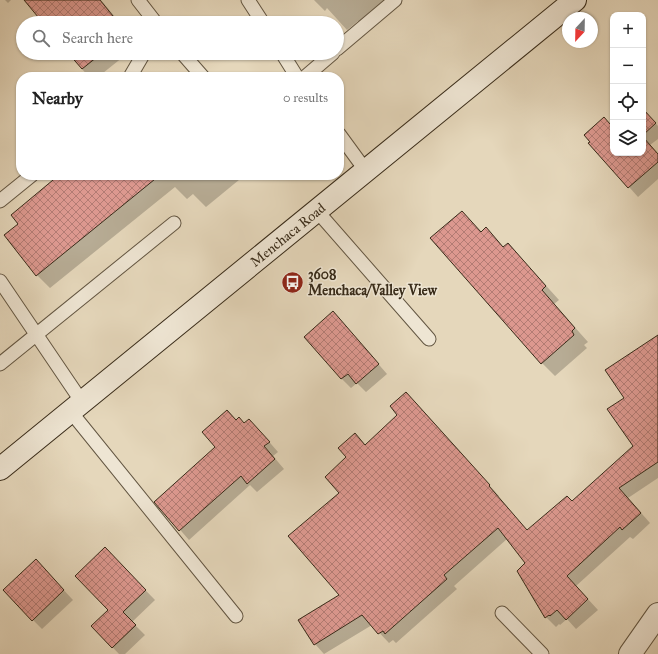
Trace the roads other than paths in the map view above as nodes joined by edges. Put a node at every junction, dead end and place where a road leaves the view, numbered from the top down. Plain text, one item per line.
1 (138, 0) edge
2 (248, 0) edge
3 (395, 0) edge
4 (575, 0) edge
5 (151, 16) edge
6 (258, 16) edge
7 (344, 44) edge
8 (140, 60) edge
9 (188, 60) edge
10 (287, 60) edge
11 (325, 60) edge
12 (133, 72) edge
13 (199, 72) edge
14 (295, 72) edge
15 (311, 72) edge
16 (344, 141) edge
17 (366, 171) junction
18 (26, 180) edge
19 (0, 201) edge
20 (316, 211) junction
21 (174, 223) dead end
22 (0, 280) edge
23 (36, 334) junction
24 (429, 339) dead end
25 (0, 364) edge
26 (76, 407) junction
27 (0, 470) edge
28 (502, 614) dead end
29 (658, 614) edge
30 (236, 616) dead end
31 (542, 654) edge
32 (630, 654) edge

1 - 5 lane
2 - 6 lane
3 - 7 lane
4 - 17 main road, Menchaca Road
8 - 12 lane
9 - 13 lane
10 - 14 lane
11 - 15 lane
16 - 17 lane
17 - 20 main road, Menchaca Road
18 - 19 lane
20 - 24 lane
20 - 26 main road, Menchaca Road
21 - 23 lane
22 - 23 lane
23 - 25 lane
23 - 26 lane
26 - 27 main road, Menchaca Road
26 - 30 lane
28 - 31 lane
29 - 32 main road

